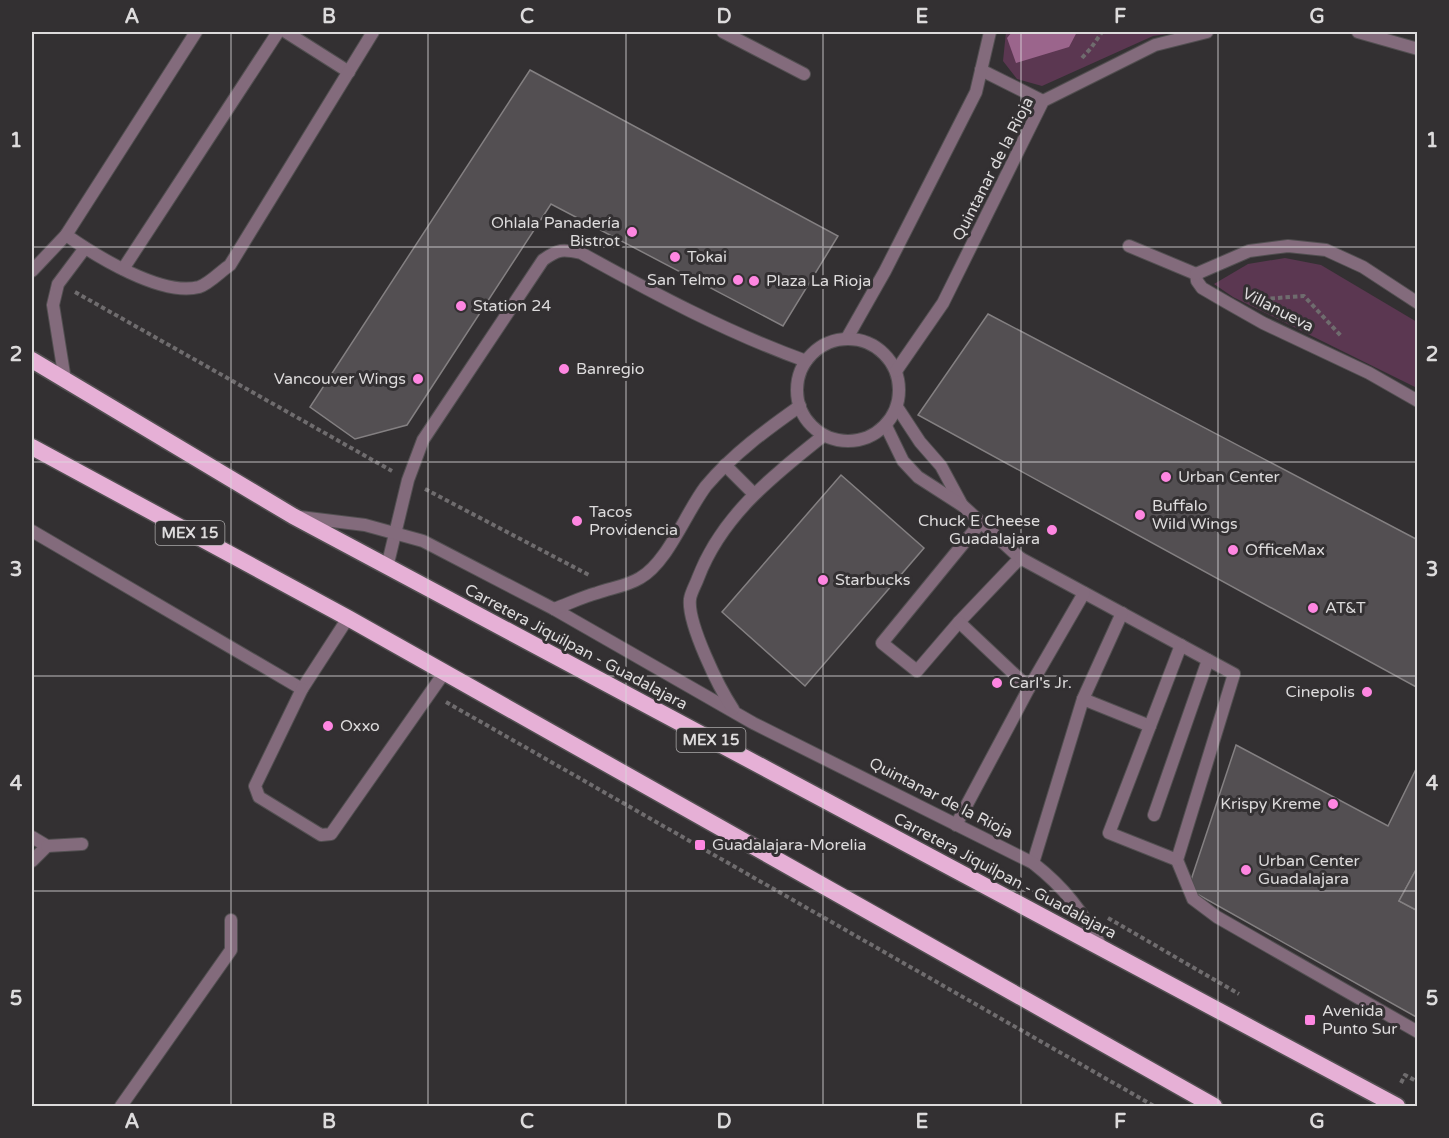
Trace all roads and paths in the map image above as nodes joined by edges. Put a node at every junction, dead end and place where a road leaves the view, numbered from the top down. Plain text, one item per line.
1 (196, 32) edge
2 (278, 32) edge
3 (286, 32) edge
4 (373, 32) edge
5 (723, 32) edge
6 (990, 32) edge
7 (1102, 32) edge
8 (1207, 32) edge
9 (1358, 32) edge
10 (1418, 49) edge
11 (1075, 64) dead end
12 (981, 70) junction
13 (349, 72) junction
14 (804, 74) dead end
15 (1043, 101) junction
16 (66, 235) junction
17 (1129, 246) dead end
18 (85, 249) junction
19 (123, 269) junction
20 (32, 271) edge
21 (1196, 274) junction
22 (1418, 303) edge
23 (847, 338) junction
24 (32, 360) edge
25 (806, 361) junction
26 (896, 371) junction
27 (65, 380) junction
28 (1418, 401) edge
29 (800, 406) junction
30 (897, 407) junction
31 (886, 426) junction
32 (823, 436) junction
33 (36, 453) edge
34 (725, 465) junction
35 (754, 494) junction
36 (963, 506) junction
37 (293, 516) junction
38 (981, 522) junction
39 (32, 531) edge
40 (394, 532) junction
41 (1020, 558) junction
42 (387, 567) junction
43 (1084, 593) junction
44 (554, 609) junction
45 (1122, 613) junction
46 (348, 618) junction
47 (959, 622) junction
48 (1181, 645) junction
49 (1208, 660) junction
50 (444, 673) junction
51 (1029, 688) junction
52 (302, 689) junction
53 (430, 693) junction
54 (1083, 699) junction
55 (735, 712) junction
56 (1150, 726) junction
57 (1154, 815) dead end
58 (956, 825) junction
59 (32, 837) edge
60 (82, 844) dead end
61 (46, 846) junction
62 (1177, 860) junction
63 (32, 861) edge
64 (1033, 863) junction
65 (1068, 894) junction
66 (231, 920) dead end
67 (1102, 948) junction
68 (1244, 996) dead end
69 (1418, 1032) edge
70 (1418, 1082) edge
71 (1399, 1086) dead end
72 (121, 1107) edge
73 (1154, 1107) edge
74 (1214, 1107) edge
75 (1397, 1107) edge

1 - 16 street
2 - 19 street
3 - 13 street
4 - 13 street
5 - 14 street
6 - 12 street
7 - 11 path
8 - 15 street, Quintanar de la Rioja
9 - 10 street
12 - 15 street
12 - 23 street
13 - 19 street
15 - 26 street, Quintanar de la Rioja
16 - 18 street
16 - 20 street
17 - 21 street, Villanueva
18 - 19 street
18 - 27 street
21 - 22 street
21 - 28 street, Villanueva
23 - 25 street
23 - 26 street
24 - 27 highway, Carretera Jiquilpan - Guadalajara / MEX 15
25 - 29 street
25 - 40 street
26 - 30 street
27 - 37 highway, Carretera Jiquilpan - Guadalajara / MEX 15
29 - 32 street
29 - 34 street
30 - 31 street
30 - 36 street
31 - 32 street
31 - 36 street
32 - 35 street
33 - 46 highway, MEX 15
34 - 35 street
34 - 44 street
35 - 55 street
36 - 38 street
37 - 40 street, Quintanar de la Rioja
37 - 42 highway, Carretera Jiquilpan - Guadalajara / MEX 15
38 - 41 street
38 - 47 street
39 - 52 street
40 - 42 street
40 - 44 street, Quintanar de la Rioja
41 - 43 street
41 - 47 street
42 - 67 highway, Carretera Jiquilpan - Guadalajara / MEX 15
43 - 45 street
43 - 51 street
44 - 55 street, Quintanar de la Rioja
45 - 48 street
45 - 54 street
46 - 50 highway, MEX 15
46 - 52 street
47 - 51 street
48 - 49 street
48 - 56 street
49 - 57 street
49 - 62 street
50 - 53 street
50 - 74 highway, MEX 15
51 - 58 street
52 - 53 street
53 - 73 path
54 - 56 street
54 - 64 street
55 - 58 street, Quintanar de la Rioja
56 - 62 street
58 - 64 street, Quintanar de la Rioja
59 - 61 street
60 - 61 street
61 - 63 street
62 - 69 street
64 - 65 street, Quintanar de la Rioja
65 - 67 street, Quintanar de la Rioja
65 - 68 path
66 - 72 street
67 - 75 highway, Carretera Jiquilpan - Guadalajara / MEX 15
70 - 71 path

